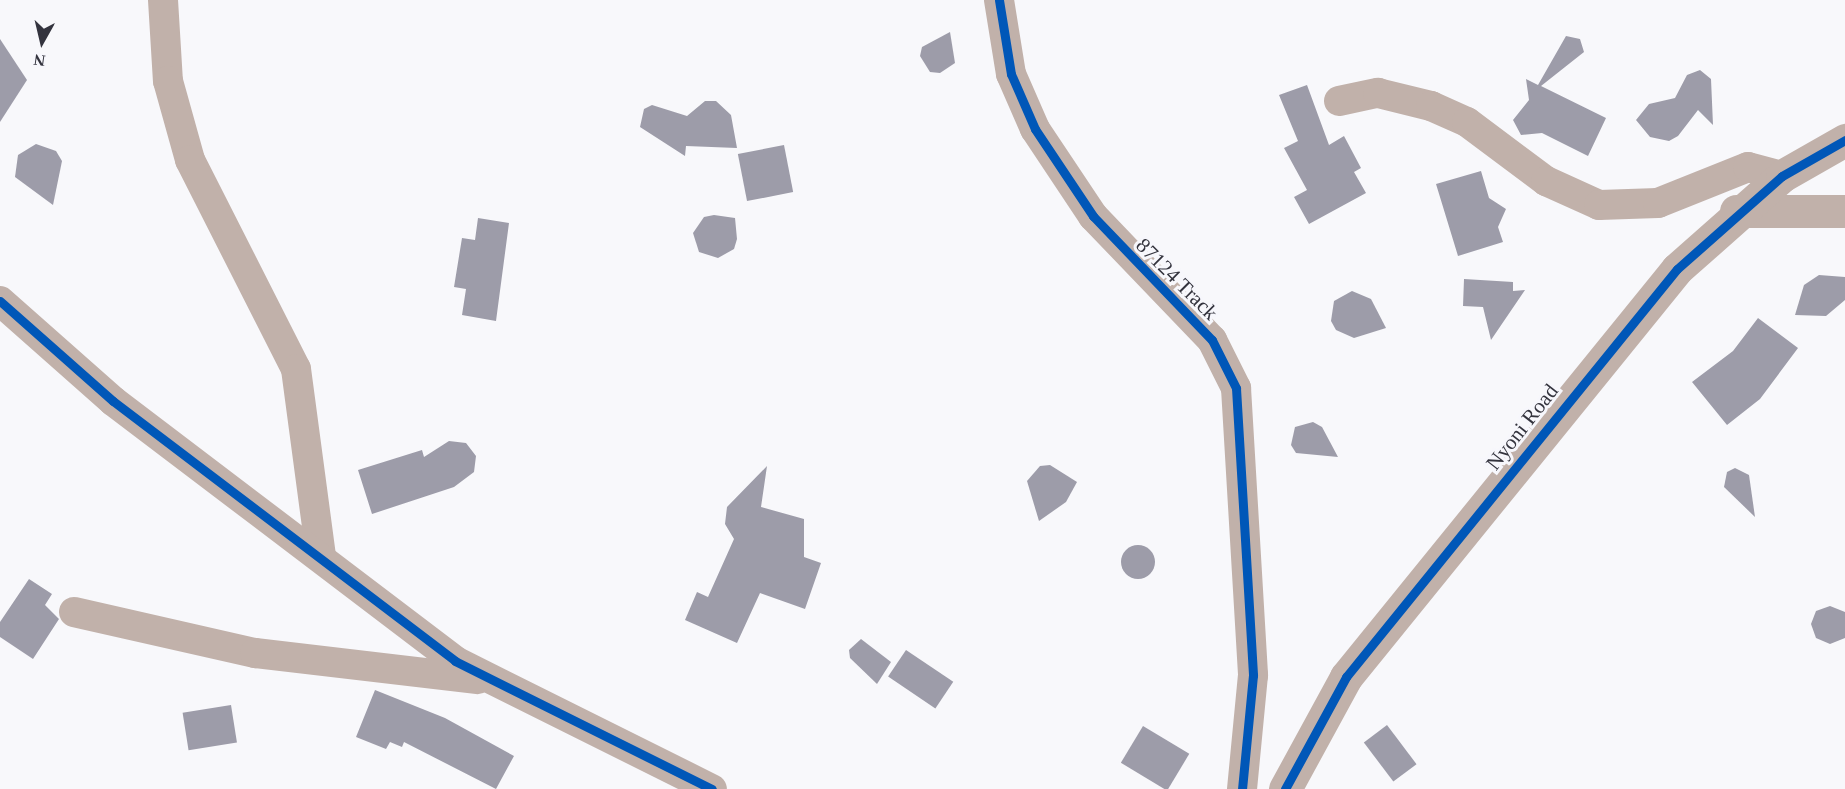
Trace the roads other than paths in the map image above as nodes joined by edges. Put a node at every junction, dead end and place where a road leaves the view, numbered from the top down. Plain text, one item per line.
1 (163, 0) edge
2 (999, 0) edge
3 (1339, 101) dead end
4 (1845, 140) edge
5 (1782, 176) junction
6 (1736, 211) junction
7 (1845, 211) edge
8 (0, 301) edge
9 (321, 557) junction
10 (74, 612) dead end
11 (483, 680) junction
12 (712, 789) edge
13 (1242, 789) edge
14 (1285, 789) edge

1 - 9 street
2 - 13 street, 87124 Track
3 - 5 street
4 - 5 street, Nyoni Road
5 - 6 street, Nyoni Road
6 - 7 street
6 - 14 street, Nyoni Road
8 - 9 street
9 - 11 street
10 - 11 street
11 - 12 street

